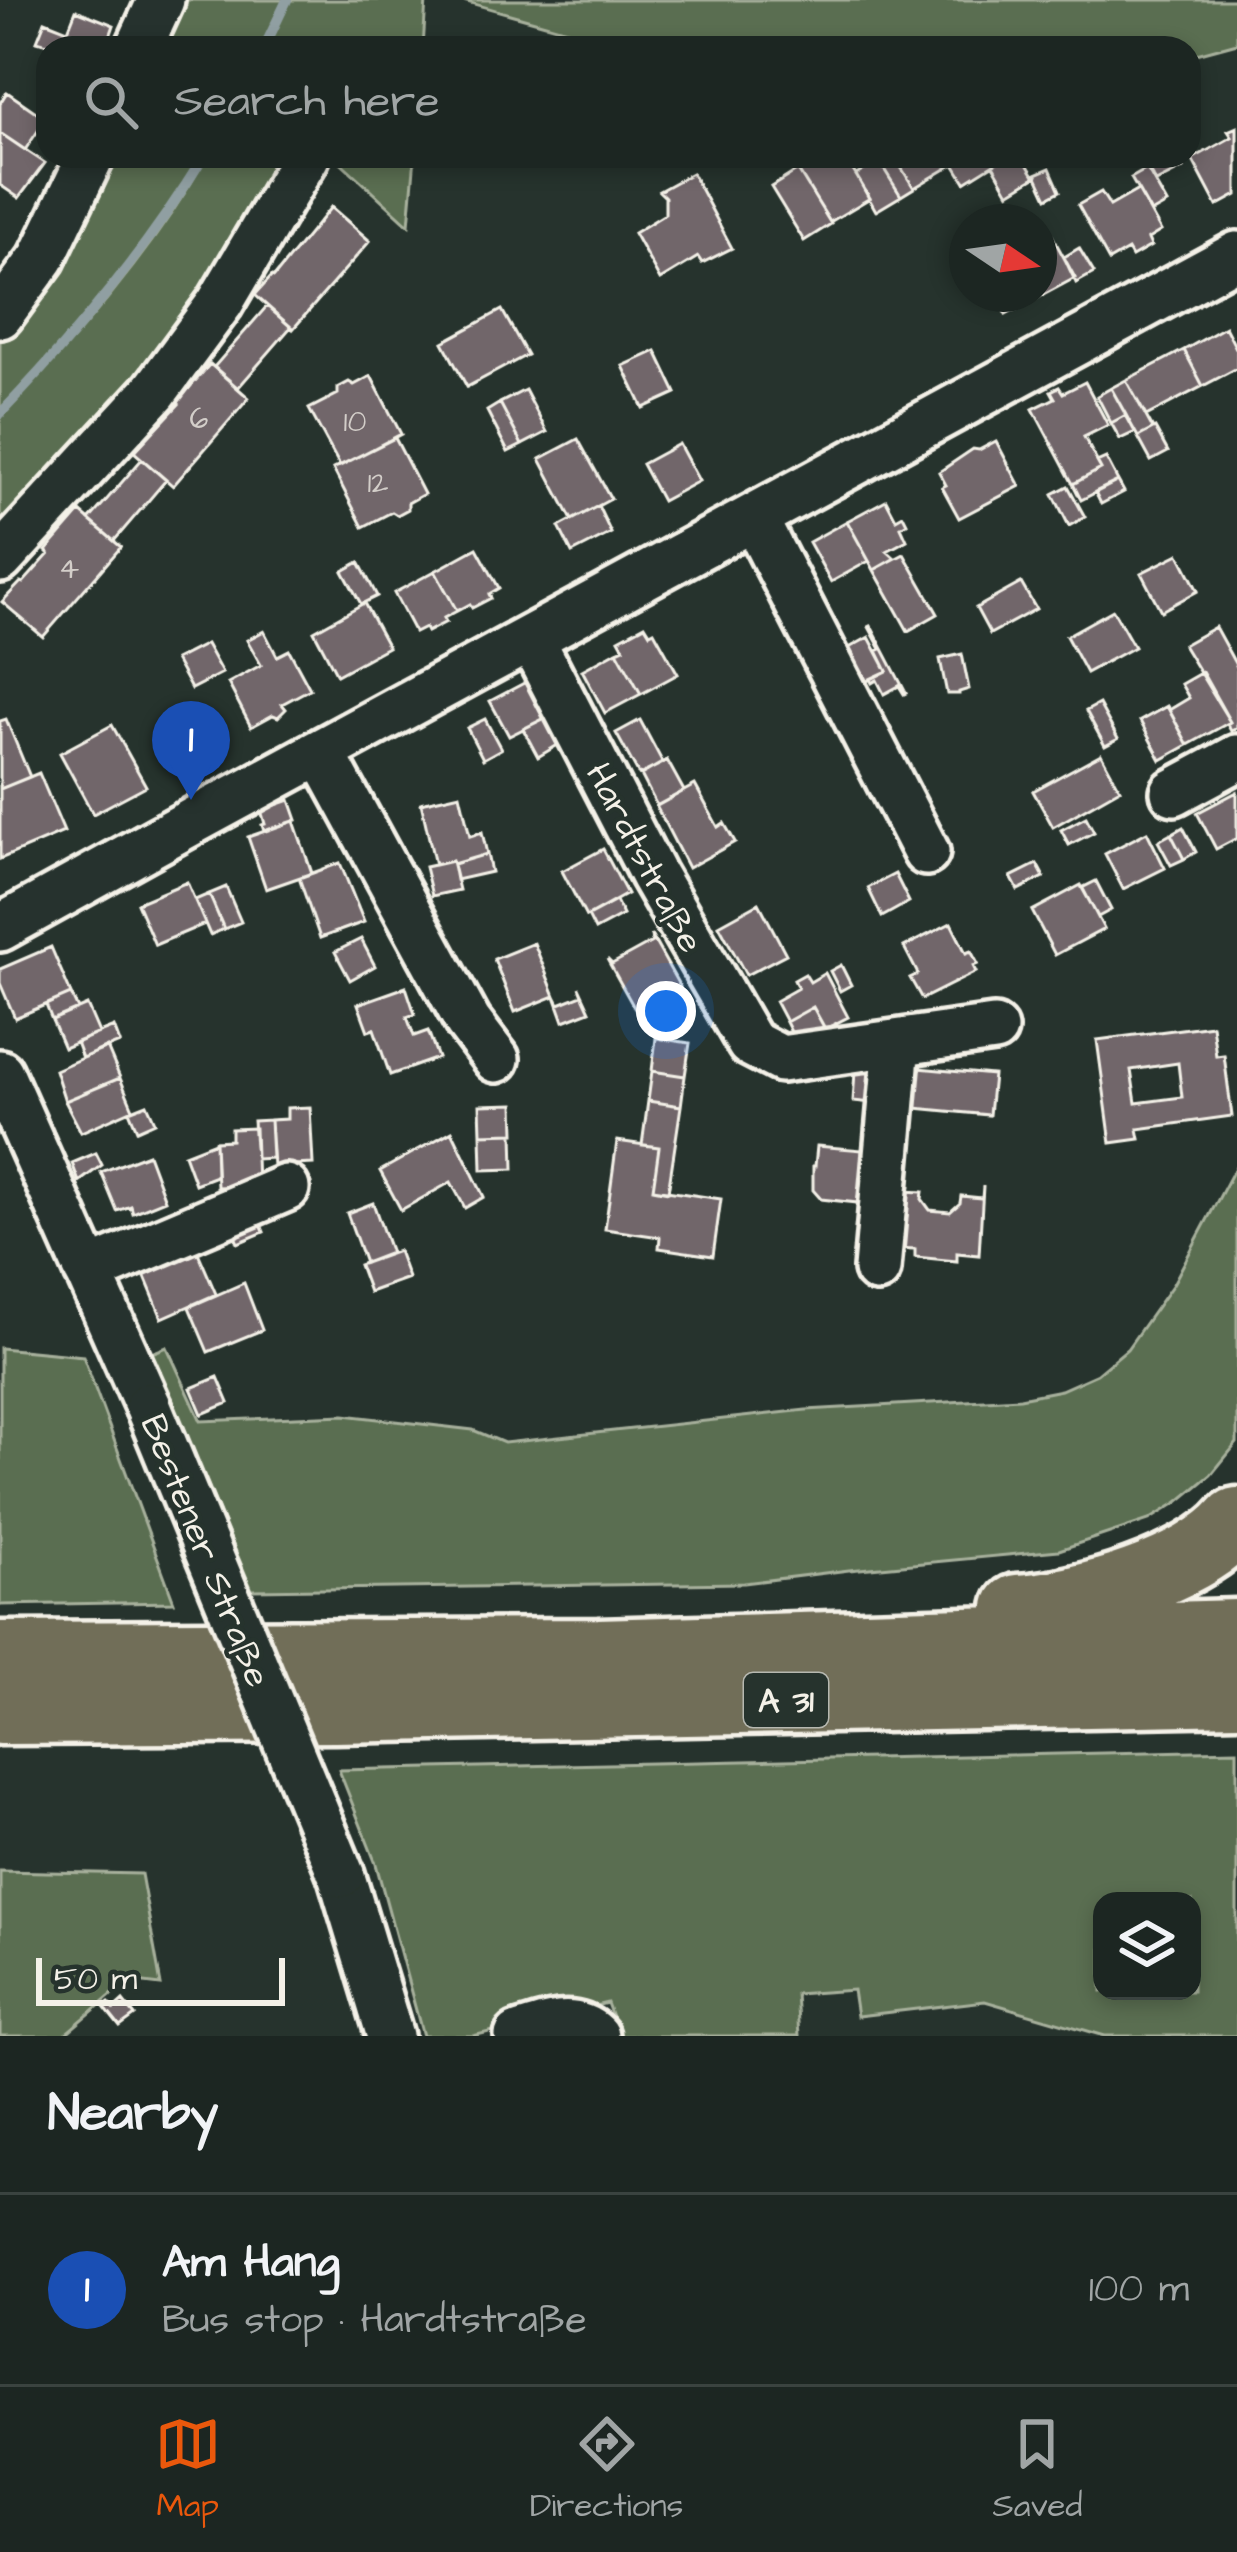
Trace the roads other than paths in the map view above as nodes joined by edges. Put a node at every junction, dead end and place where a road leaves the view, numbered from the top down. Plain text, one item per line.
1 (161, 0) edge
2 (144, 36) edge
3 (85, 168) edge
4 (300, 168) edge
5 (1237, 255) edge
6 (0, 315) edge
7 (754, 518) junction
8 (0, 559) edge
9 (531, 639) junction
10 (321, 752) junction
11 (1237, 758) edge
12 (1174, 792) dead end
13 (926, 852) dead end
14 (0, 928) edge
15 (994, 1029) dead end
16 (897, 1043) junction
17 (496, 1059) dead end
18 (0, 1073) edge
19 (286, 1188) dead end
20 (877, 1269) dead end
21 (88, 1272) junction
22 (1237, 1521) edge
23 (1237, 1633) edge
24 (598, 1652) junction
25 (0, 1655) edge
26 (1237, 1691) edge
27 (0, 1711) edge
28 (390, 2036) edge
29 (518, 2036) edge
30 (595, 2036) edge

1 - 2 street
3 - 6 street
4 - 8 street
5 - 7 street
7 - 9 street
7 - 13 street
9 - 10 street
9 - 16 street, Hardtstraße
10 - 14 street
10 - 17 street
11 - 12 street
15 - 16 street, Hardtstraße
16 - 20 street
18 - 21 street, Bestener Straße
19 - 21 street
21 - 28 street, Bestener Straße, bridge
22 - 24 highway
23 - 24 highway, A 31
24 - 25 highway, A 31
26 - 27 highway, A 31
29 - 30 street

